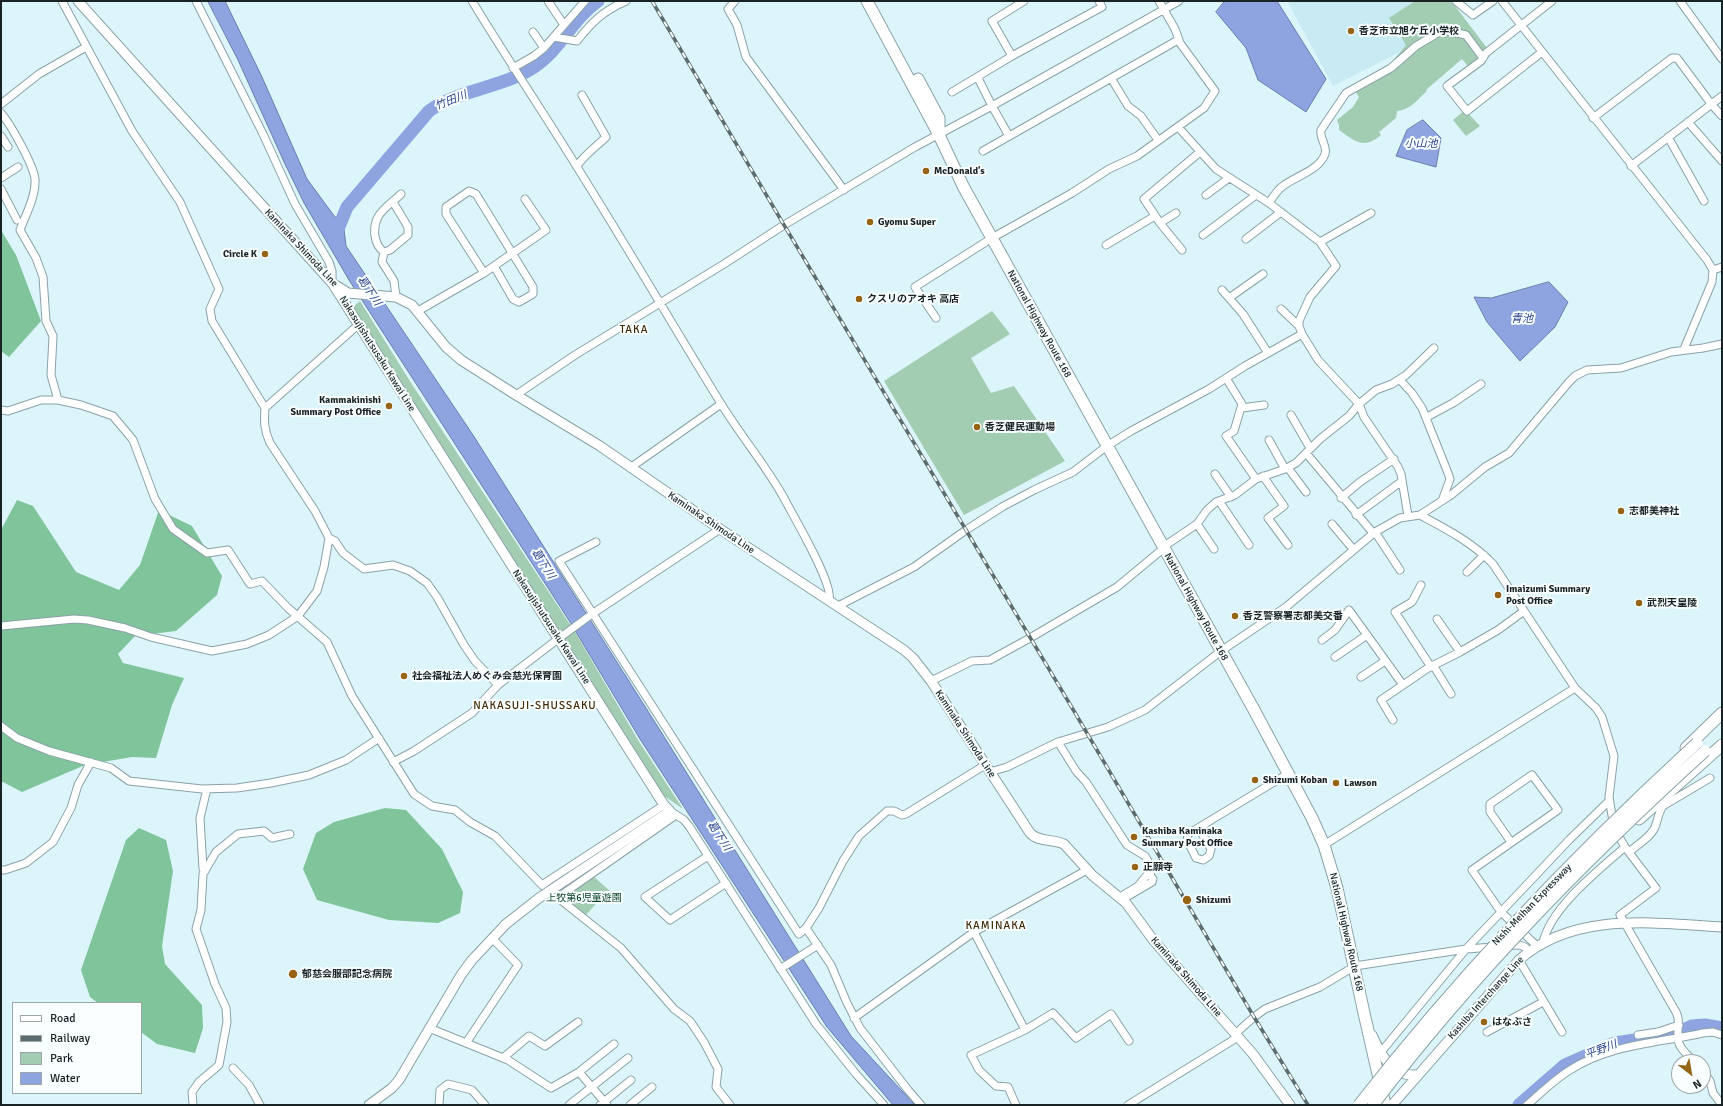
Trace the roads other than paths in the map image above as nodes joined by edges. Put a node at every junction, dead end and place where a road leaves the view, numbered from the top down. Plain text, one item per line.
1 (62, 1) edge
2 (78, 1) edge
3 (196, 1) edge
4 (472, 1) edge
5 (548, 1) edge
6 (585, 1) edge
7 (626, 1) edge
8 (735, 1) edge
9 (868, 1) edge
10 (876, 1) edge
11 (1024, 1) edge
12 (1099, 1) edge
13 (1159, 1) edge
14 (1179, 1) edge
15 (1456, 1) edge
16 (1493, 1) edge
17 (1502, 1) edge
18 (1552, 1) edge
19 (1680, 1) edge
20 (1164, 10) junction
21 (564, 25) junction
22 (1521, 26) junction
23 (534, 32) dead end
24 (556, 37) junction
25 (1178, 40) junction
26 (86, 47) junction
27 (544, 48) junction
28 (1542, 52) junction
29 (1012, 56) junction
30 (1483, 58) junction
31 (1722, 59) edge
32 (513, 69) junction
33 (978, 78) junction
34 (1111, 78) junction
35 (952, 92) dead end
36 (582, 94) dead end
37 (1722, 96) edge
38 (1, 104) edge
39 (1712, 105) junction
40 (992, 106) junction
41 (1, 113) edge
42 (1722, 116) edge
43 (1593, 118) junction
44 (1688, 122) junction
45 (1178, 126) junction
46 (939, 135) junction
47 (1, 136) edge
48 (1009, 136) junction
49 (1668, 138) junction
50 (1158, 140) junction
51 (8, 147) dead end
52 (983, 151) dead end
53 (1200, 152) junction
54 (1722, 161) edge
55 (577, 166) junction
56 (1631, 166) junction
57 (18, 167) dead end
58 (1, 178) edge
59 (1229, 178) junction
60 (1, 189) edge
61 (844, 190) junction
62 (401, 194) dead end
63 (1206, 195) dead end
64 (1256, 195) junction
65 (525, 199) dead end
66 (1704, 201) dead end
67 (393, 202) junction
68 (1269, 203) junction
69 (1281, 212) junction
70 (1176, 213) dead end
71 (1372, 213) dead end
72 (1155, 216) junction
73 (17, 220) dead end
74 (1160, 223) junction
75 (1204, 235) dead end
76 (992, 238) junction
77 (1246, 239) dead end
78 (1320, 242) junction
79 (1106, 246) dead end
80 (1182, 250) dead end
81 (384, 252) junction
82 (513, 254) junction
83 (494, 266) junction
84 (1722, 268) edge
85 (1713, 270) junction
86 (484, 273) junction
87 (1263, 274) dead end
88 (332, 283) junction
89 (1222, 290) dead end
90 (396, 297) junction
91 (1230, 298) junction
92 (662, 303) junction
93 (1281, 309) dead end
94 (418, 311) junction
95 (936, 318) dead end
96 (358, 325) junction
97 (1298, 326) junction
98 (1302, 334) junction
99 (1722, 344) edge
100 (1434, 348) dead end
101 (1684, 349) junction
102 (1268, 352) junction
103 (1226, 378) junction
104 (1400, 380) junction
105 (1481, 384) dead end
106 (516, 395) junction
107 (58, 400) junction
108 (721, 404) junction
109 (1359, 404) junction
110 (1264, 405) dead end
111 (265, 408) junction
112 (1242, 408) junction
113 (1, 410) edge
114 (1291, 415) dead end
115 (1426, 417) junction
116 (1269, 440) dead end
117 (1107, 446) junction
118 (1308, 451) junction
119 (1394, 459) junction
120 (630, 468) junction
121 (1286, 468) junction
122 (1215, 474) dead end
123 (1259, 478) junction
124 (1402, 481) junction
125 (1306, 492) dead end
126 (1231, 497) junction
127 (1342, 498) junction
128 (1219, 501) junction
129 (1442, 501) junction
130 (1420, 514) junction
131 (1356, 515) junction
132 (1408, 516) junction
133 (1197, 524) junction
134 (1332, 524) dead end
135 (720, 529) junction
136 (1374, 533) junction
137 (328, 538) junction
138 (596, 542) dead end
139 (1249, 545) dead end
140 (1288, 545) dead end
141 (1163, 547) junction
142 (1214, 549) dead end
143 (1353, 549) junction
144 (1484, 555) junction
145 (1400, 570) dead end
146 (1467, 572) dead end
147 (1421, 585) dead end
148 (829, 600) junction
149 (838, 606) junction
150 (1524, 611) junction
151 (591, 614) junction
152 (298, 616) junction
153 (1437, 619) dead end
154 (1, 626) edge
155 (1367, 635) junction
156 (558, 638) junction
157 (1322, 640) dead end
158 (1221, 651) junction
159 (1460, 652) junction
160 (1335, 657) dead end
161 (1385, 661) junction
162 (1432, 666) junction
163 (1361, 678) dead end
164 (931, 681) junction
165 (498, 685) junction
166 (1403, 685) junction
167 (1575, 688) junction
168 (1451, 694) dead end
169 (1722, 713) edge
170 (1393, 720) dead end
171 (1722, 722) edge
172 (1, 726) edge
173 (1722, 736) edge
174 (379, 738) junction
175 (1058, 742) junction
176 (1722, 745) edge
177 (1702, 747) junction
178 (91, 762) junction
179 (393, 762) junction
180 (988, 768) junction
181 (1289, 773) junction
182 (1710, 778) dead end
183 (207, 789) junction
184 (1609, 802) junction
185 (670, 810) junction
186 (1205, 824) junction
187 (290, 834) dead end
188 (1511, 842) junction
189 (1324, 845) junction
190 (1627, 849) junction
191 (708, 856) junction
192 (1, 870) edge
193 (1087, 870) junction
194 (205, 871) junction
195 (726, 883) junction
196 (542, 885) junction
197 (558, 898) junction
198 (1121, 898) junction
199 (1501, 912) junction
200 (1625, 923) junction
201 (1722, 927) edge
202 (806, 928) junction
203 (974, 932) junction
204 (492, 938) junction
205 (818, 945) junction
206 (1536, 947) junction
207 (1466, 950) junction
208 (1519, 960) junction
209 (1355, 966) junction
210 (782, 968) junction
211 (1543, 1002) junction
212 (1364, 1013) junction
213 (854, 1018) junction
214 (578, 1022) dead end
215 (429, 1028) junction
216 (1025, 1030) junction
217 (1487, 1032) dead end
218 (1562, 1032) dead end
219 (1678, 1032) junction
220 (1638, 1035) dead end
221 (1722, 1035) edge
222 (1236, 1036) junction
223 (1129, 1041) dead end
224 (466, 1043) junction
225 (614, 1044) dead end
226 (1381, 1052) junction
227 (1687, 1054) edge
228 (503, 1058) junction
229 (628, 1058) dead end
230 (233, 1068) dead end
231 (579, 1072) junction
232 (1418, 1075) junction
233 (631, 1080) dead end
234 (1711, 1085) edge
235 (591, 1086) junction
236 (652, 1087) dead end
237 (604, 1104) edge
238 (193, 1105) edge
239 (260, 1105) edge
240 (369, 1105) edge
241 (439, 1105) edge
242 (485, 1105) edge
243 (569, 1105) edge
244 (630, 1105) edge
245 (730, 1105) edge
246 (884, 1105) edge
247 (922, 1105) edge
248 (1016, 1105) edge
249 (1128, 1105) edge
250 (1290, 1105) edge
251 (1359, 1105) edge
252 (1373, 1105) edge
253 (1385, 1105) edge
254 (1392, 1105) edge
255 (1528, 1105) edge
256 (1722, 1105) edge

1 - 26 street
2 - 88 main road, Kaminaka Shimoda Line
3 - 88 street
4 - 32 street
5 - 21 street
6 - 21 street
7 - 24 street
8 - 61 street
9 - 46 highway, National Highway Route 168
10 - 46 highway, National Highway Route 168
11 - 29 street
12 - 29 street
13 - 20 street
14 - 20 street
15 - 16 street
17 - 22 street
18 - 22 street
19 - 31 street
20 - 25 street
20 - 40 street
21 - 24 street
22 - 28 street
22 - 30 street
23 - 27 street
24 - 27 street
25 - 34 street
25 - 45 street
26 - 38 street
26 - 111 street
27 - 32 street
28 - 30 street
28 - 43 street
29 - 33 street
30 - 68 street
32 - 55 street
33 - 35 street
33 - 40 street
34 - 48 street
34 - 50 street
36 - 55 street
37 - 39 street
39 - 42 street
39 - 43 street
39 - 44 street
40 - 46 street
40 - 48 street
41 - 107 street
43 - 56 street
44 - 49 street
44 - 54 street
45 - 50 street
45 - 53 street
46 - 61 street
46 - 76 highway, National Highway Route 168
47 - 51 street
48 - 52 street
49 - 56 street
49 - 66 street
50 - 76 street
53 - 59 street
53 - 72 street
55 - 92 street
56 - 85 street
57 - 58 street
59 - 63 street
59 - 64 street
60 - 73 street
61 - 92 street
62 - 67 street
64 - 68 street
64 - 75 street
65 - 82 street
67 - 81 street
67 - 81 street
68 - 69 street
69 - 77 street
69 - 78 street
70 - 74 street
71 - 78 street
72 - 74 street
72 - 79 street
74 - 80 street
76 - 95 street
76 - 117 highway, National Highway Route 168
78 - 97 street
81 - 90 street
82 - 83 street
82 - 83 street
82 - 86 street
83 - 86 street
84 - 85 street
85 - 101 street
86 - 94 street
87 - 91 street
88 - 90 main road, Kaminaka Shimoda Line
88 - 96 main road, Nakasujishutsusaku Kawai Line
89 - 91 street
90 - 94 main road, Kaminaka Shimoda Line
91 - 102 street
92 - 106 street
92 - 108 street
93 - 97 street
94 - 106 main road, Kaminaka Shimoda Line
96 - 111 street
96 - 156 main road, Nakasujishutsusaku Kawai Line
97 - 98 street
98 - 102 street
98 - 109 street
99 - 101 street
100 - 104 street
101 - 129 street
102 - 103 street
103 - 112 street
103 - 117 street
104 - 109 street
104 - 115 street
105 - 115 street
106 - 120 main road, Kaminaka Shimoda Line
107 - 113 street
107 - 152 street
108 - 120 street
108 - 148 street
109 - 118 street
109 - 119 street
110 - 112 street
111 - 137 street
112 - 123 street
114 - 118 street
115 - 129 street
116 - 121 street
117 - 141 highway, National Highway Route 168
117 - 149 street
118 - 121 street
118 - 127 street
119 - 124 street
119 - 127 street
120 - 135 main road, Kaminaka Shimoda Line
121 - 123 street
121 - 125 street
122 - 126 street
123 - 126 street
123 - 140 street
124 - 131 street
124 - 132 street
126 - 128 street
127 - 131 street
128 - 133 street
128 - 139 street
129 - 130 street
130 - 132 street
130 - 144 street
131 - 136 street
132 - 136 street
133 - 141 street
133 - 142 street
134 - 143 street
135 - 148 main road, Kaminaka Shimoda Line
135 - 151 street
136 - 143 street
136 - 145 street
137 - 152 street
137 - 165 street
138 - 151 street
141 - 158 highway, National Highway Route 168
141 - 164 street
143 - 158 street
144 - 146 street
144 - 150 street
147 - 162 street
148 - 149 main road, Kaminaka Shimoda Line
149 - 164 main road, Kaminaka Shimoda Line
150 - 159 street
150 - 167 street
151 - 156 street
151 - 202 street
152 - 154 street
152 - 174 street
153 - 159 street
155 - 157 street
155 - 160 street
155 - 161 street
156 - 165 street
156 - 185 main road, Nakasujishutsusaku Kawai Line
158 - 175 street
158 - 181 highway, National Highway Route 168
159 - 162 street
161 - 163 street
161 - 166 street
162 - 166 street
162 - 168 street
164 - 180 main road, Kaminaka Shimoda Line
165 - 179 street
166 - 170 street
167 - 184 street
167 - 189 street
169 - 177 highway
171 - 177 highway, Nishi-Meihan Expressway
172 - 178 street
173 - 177 highway, Nishi-Meihan Expressway
174 - 179 street
174 - 183 street
175 - 180 street
175 - 198 street
176 - 177 highway
177 - 251 highway, Nishi-Meihan Expressway, bridge
177 - 252 highway, Nishi-Meihan Expressway, bridge
178 - 183 street
178 - 192 street
179 - 196 street
180 - 193 main road, Kaminaka Shimoda Line
180 - 202 street
181 - 186 street
181 - 189 highway, National Highway Route 168
182 - 190 street
183 - 194 street
184 - 190 street
184 - 199 street
185 - 191 street
185 - 196 street
185 - 197 street
185 - 204 main road, bridge
186 - 186 street
187 - 194 street
188 - 188 street
188 - 199 street
189 - 209 highway, National Highway Route 168
190 - 200 street
190 - 206 street
191 - 195 street
191 - 195 street
193 - 198 main road, Kaminaka Shimoda Line
193 - 203 street
194 - 238 street
195 - 210 street
196 - 197 street
197 - 245 street
198 - 222 main road, Kaminaka Shimoda Line
199 - 206 street
199 - 207 street
200 - 201 main road, Kashiba Interchange Line
200 - 206 main road, Kashiba Interchange Line
200 - 219 street
202 - 205 street
203 - 213 street
203 - 216 street
204 - 215 main road
204 - 224 street
205 - 210 street
205 - 213 street
206 - 207 street
206 - 208 main road, Kashiba Interchange Line
207 - 209 street
207 - 226 street
208 - 211 street
208 - 232 main road, Kashiba Interchange Line
209 - 212 highway, National Highway Route 168
209 - 222 street
210 - 246 street
211 - 217 street
211 - 218 street
212 - 226 main road
212 - 253 highway, National Highway Route 168
213 - 247 street
214 - 228 street
215 - 224 street
215 - 240 main road
216 - 223 street
216 - 248 street
219 - 220 street
219 - 221 street
219 - 227 street
219 - 255 street
222 - 249 street
222 - 250 main road, Kaminaka Shimoda Line
224 - 228 street
225 - 231 street
226 - 232 main road
228 - 231 street
229 - 235 street
230 - 239 street
231 - 235 street
232 - 254 main road, Kashiba Interchange Line
233 - 237 street
234 - 256 street
235 - 237 street
235 - 243 street
236 - 244 street
241 - 242 street

